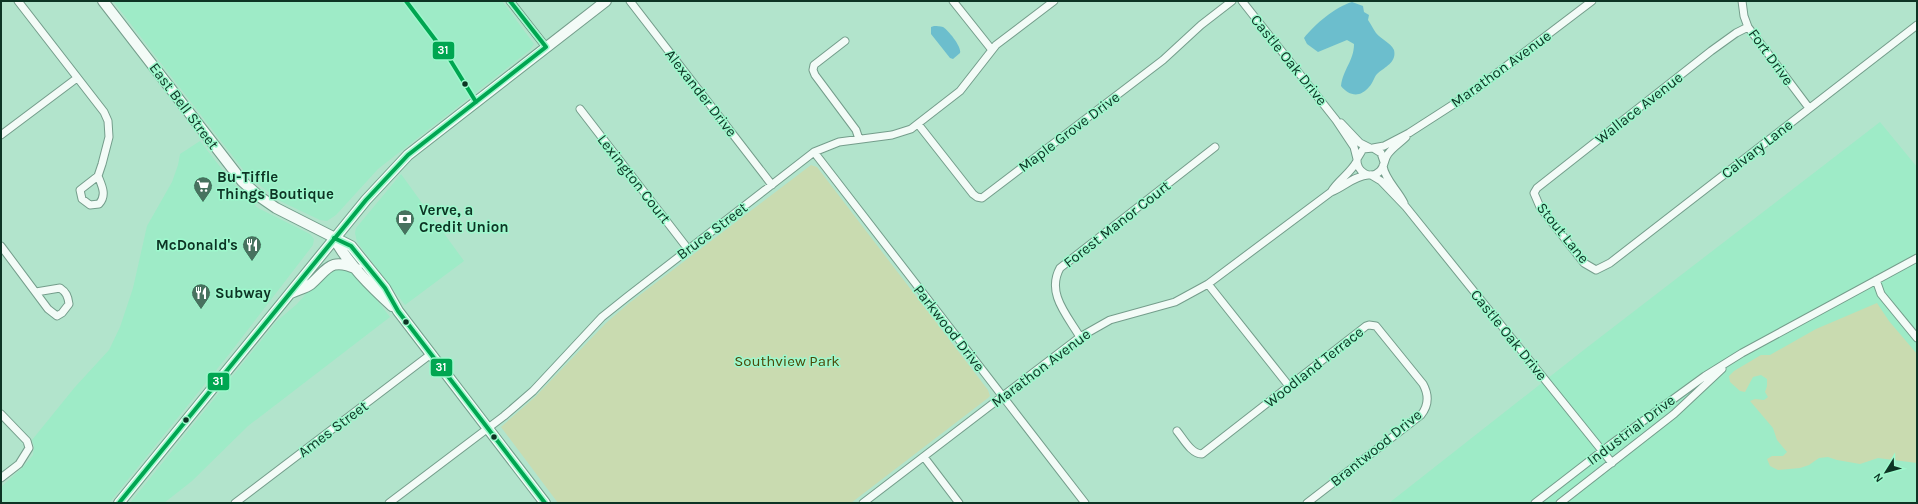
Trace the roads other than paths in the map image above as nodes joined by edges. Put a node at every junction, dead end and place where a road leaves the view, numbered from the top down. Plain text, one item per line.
1 (18, 1) edge
2 (103, 1) edge
3 (510, 1) edge
4 (606, 1) edge
5 (630, 1) edge
6 (953, 1) edge
7 (1054, 1) edge
8 (1232, 1) edge
9 (1242, 1) edge
10 (1742, 1) edge
11 (1590, 2) edge
12 (1917, 25) edge
13 (1748, 27) junction
14 (845, 41) dead end
15 (546, 47) junction
16 (992, 50) junction
17 (77, 78) junction
18 (1809, 108) junction
19 (580, 109) dead end
20 (1336, 120) junction
21 (918, 124) junction
22 (1409, 133) junction
23 (1, 135) edge
24 (859, 138) junction
25 (1216, 147) dead end
26 (1371, 148) junction
27 (814, 152) junction
28 (1357, 160) junction
29 (1384, 164) junction
30 (1369, 175) junction
31 (98, 176) dead end
32 (772, 185) junction
33 (1331, 192) junction
34 (1534, 193) joint
35 (1406, 207) junction
36 (334, 238) junction
37 (1, 246) edge
38 (688, 249) junction
39 (1917, 258) edge
40 (357, 269) junction
41 (1596, 270) joint
42 (1876, 280) junction
43 (1208, 284) junction
44 (36, 292) junction
45 (289, 294) junction
46 (398, 311) junction
47 (1080, 336) junction
48 (1917, 338) edge
49 (431, 354) junction
50 (1731, 360) junction
51 (1290, 386) junction
52 (1002, 397) junction
53 (1426, 408) joint
54 (1, 414) edge
55 (487, 428) junction
56 (1177, 431) dead end
57 (1602, 451) junction
58 (924, 457) junction
59 (1612, 463) junction
60 (1, 478) edge
61 (119, 503) edge
62 (235, 503) edge
63 (389, 503) edge
64 (544, 503) edge
65 (864, 503) edge
66 (959, 503) edge
67 (1085, 503) edge
68 (1307, 503) edge
69 (1535, 503) edge
70 (1560, 503) edge

1 - 17 street
2 - 36 main road, East Bell Street
3 - 15 street
4 - 15 main road
5 - 32 street, Alexander Drive
6 - 16 street
7 - 16 street, Bruce Street
8 - 21 street, Maple Grove Drive
9 - 20 street, Castle Oak Drive
10 - 13 street, Fort Drive
11 - 22 street, Marathon Avenue
12 - 18 street, Calvary Lane
13 - 18 street, Fort Drive
13 - 34 street, Wallace Avenue
14 - 24 street
15 - 36 main road
16 - 21 street, Bruce Street
17 - 23 street
17 - 31 street
18 - 41 street, Calvary Lane
19 - 38 street, Lexington Court
20 - 26 street, Castle Oak Drive
20 - 28 street, Castle Oak Drive
21 - 24 street, Bruce Street
22 - 26 street, Marathon Avenue
22 - 29 street, Marathon Avenue
24 - 27 street, Bruce Street
25 - 47 street, Forest Manor Court
26 - 28 street
26 - 29 street
27 - 32 street, Bruce Street
27 - 52 street, Parkwood Drive
28 - 30 street
28 - 33 street, Marathon Avenue
29 - 30 street
29 - 35 street, Castle Oak Drive
30 - 33 street, Marathon Avenue
30 - 35 street, Castle Oak Drive
32 - 38 street, Bruce Street
33 - 43 street, Marathon Avenue
34 - 41 street, Stout Lane
35 - 57 street, Castle Oak Drive
36 - 40 main road
36 - 45 main road
36 - 46 main road, East Bell Street
37 - 44 street
38 - 55 street, Bruce Street
39 - 42 street, Industrial Drive
40 - 45 main road
40 - 46 main road
42 - 48 street
42 - 50 street, Industrial Drive
43 - 47 street, Marathon Avenue
43 - 51 street
44 - 44 street
45 - 61 main road
46 - 49 main road
47 - 52 street, Marathon Avenue
49 - 55 main road
49 - 62 street, Ames Street
50 - 57 street, Industrial Drive
50 - 59 street, Industrial Drive
51 - 53 street, Woodland Terrace
51 - 56 street, Woodland Terrace
52 - 58 street, Marathon Avenue
52 - 67 street, Parkwood Drive
53 - 68 street, Brantwood Drive
54 - 60 street
55 - 63 street, Bruce Street
55 - 64 main road
57 - 59 street, Castle Oak Drive
57 - 69 street, Industrial Drive
58 - 65 street, Marathon Avenue
58 - 66 street
59 - 70 street, Industrial Drive

